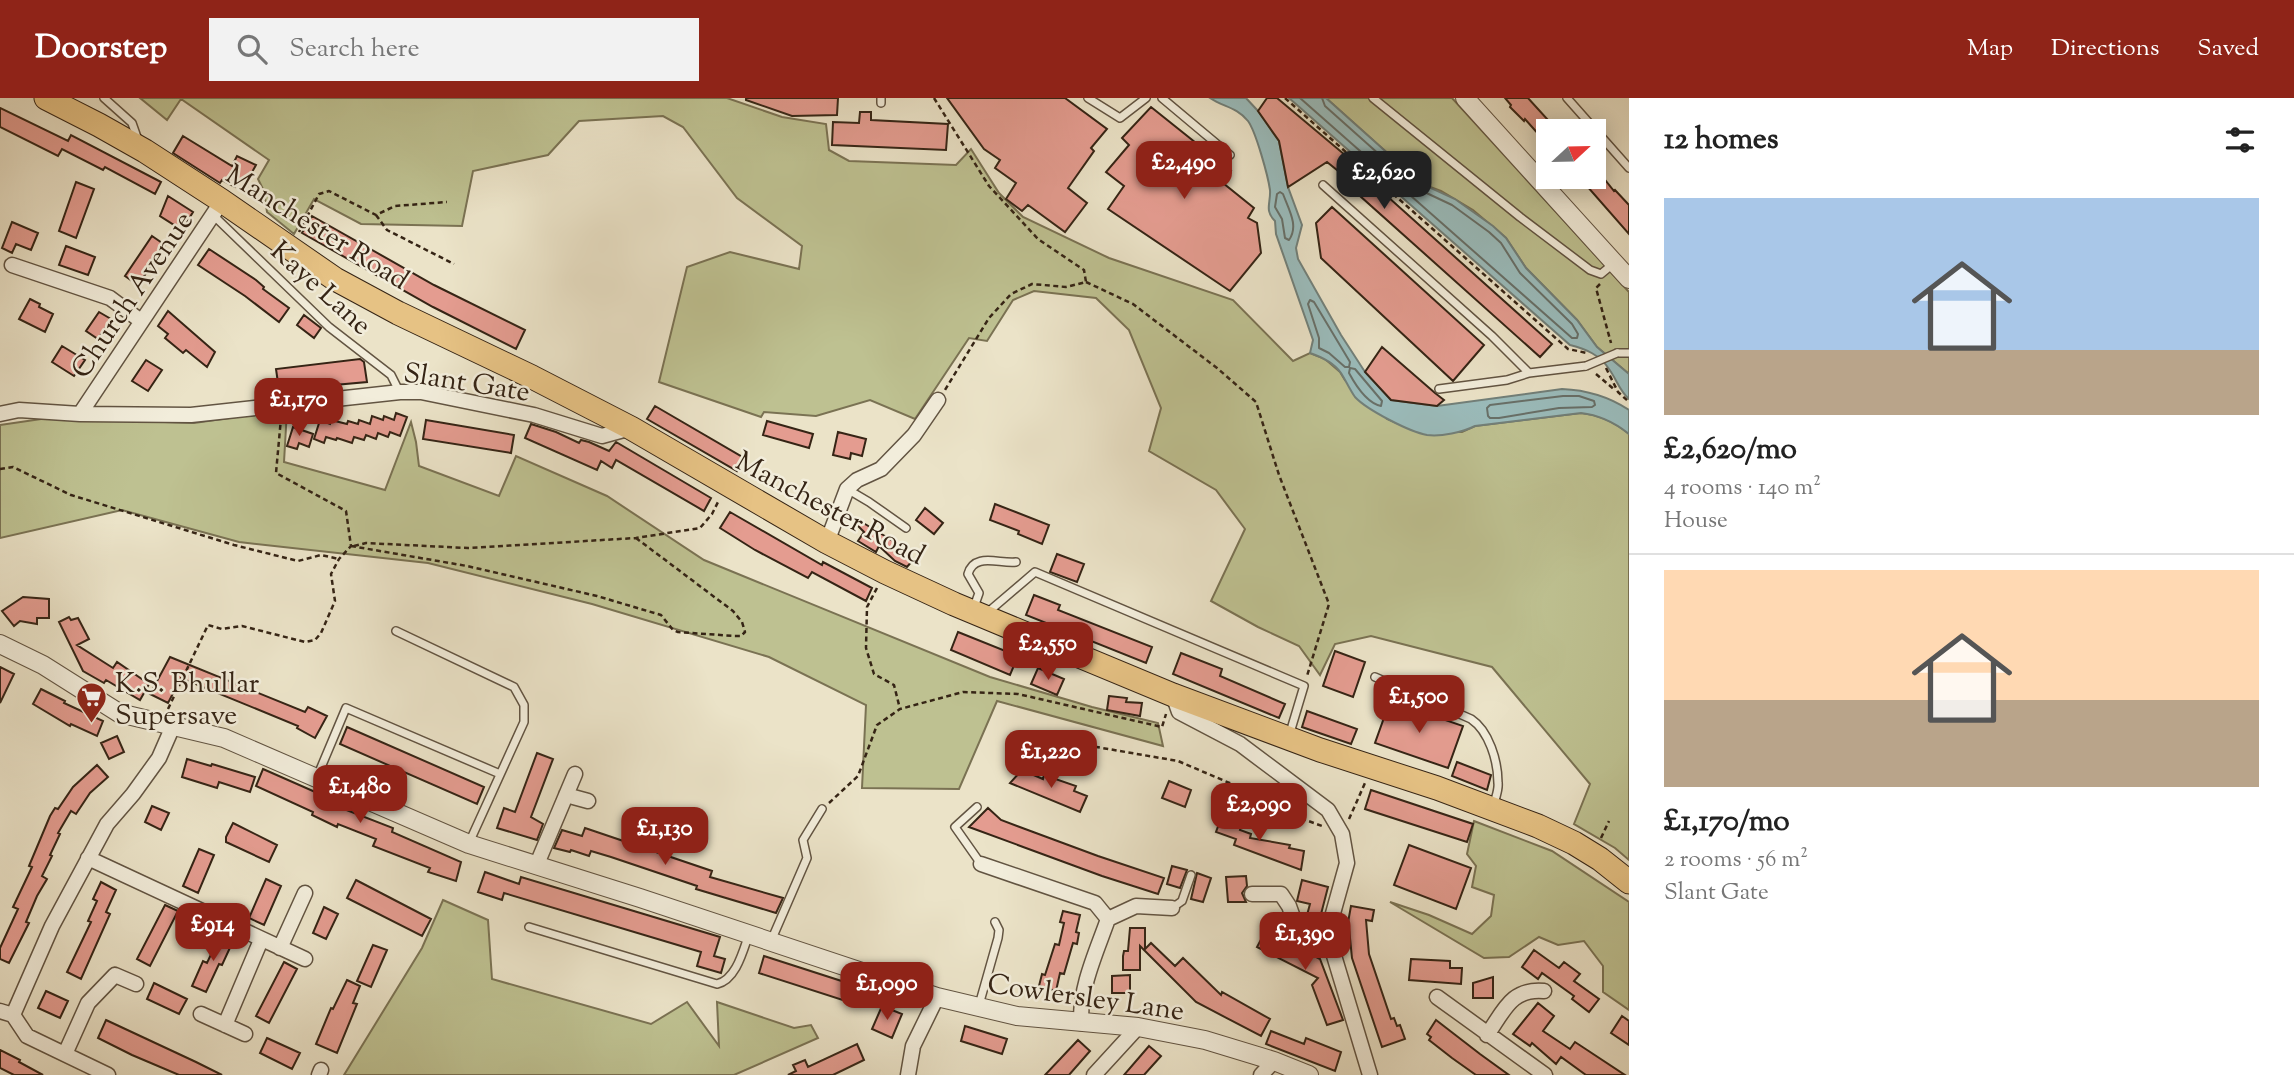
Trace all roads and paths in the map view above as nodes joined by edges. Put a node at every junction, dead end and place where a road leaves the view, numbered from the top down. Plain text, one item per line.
1 (46, 98) edge
2 (104, 98) edge
3 (934, 98) edge
4 (1088, 98) edge
5 (1146, 98) edge
6 (1162, 98) edge
7 (1285, 98) edge
8 (1373, 98) edge
9 (1465, 98) edge
10 (1567, 98) edge
11 (141, 149) junction
12 (1230, 155) dead end
13 (1629, 168) edge
14 (1323, 185) dead end
15 (447, 202) dead end
16 (218, 208) junction
17 (376, 215) junction
18 (290, 248) junction
19 (1614, 263) junction
20 (454, 264) dead end
21 (12, 265) dead end
22 (1629, 279) edge
23 (1086, 282) junction
24 (1596, 288) dead end
25 (141, 321) junction
26 (1616, 353) junction
27 (1629, 353) edge
28 (1590, 354) dead end
29 (1586, 366) junction
30 (1606, 368) dead end
31 (1529, 373) junction
32 (1439, 389) dead end
33 (400, 392) junction
34 (1618, 392) junction
35 (938, 400) joint
36 (1629, 402) edge
37 (283, 404) junction
38 (0, 414) edge
39 (80, 414) junction
40 (631, 428) junction
41 (0, 469) edge
42 (726, 485) junction
43 (847, 489) junction
44 (906, 528) dead end
45 (636, 538) junction
46 (827, 542) junction
47 (351, 546) junction
48 (339, 559) junction
49 (1016, 562) dead end
50 (885, 572) junction
51 (978, 614) junction
52 (396, 631) dead end
53 (0, 644) edge
54 (1375, 677) dead end
55 (1304, 685) junction
56 (1172, 695) junction
57 (900, 709) junction
58 (167, 725) junction
59 (1288, 738) junction
60 (1033, 752) dead end
61 (1370, 766) junction
62 (500, 774) junction
63 (575, 774) dead end
64 (317, 778) junction
65 (566, 795) junction
66 (588, 801) dead end
67 (977, 807) dead end
68 (822, 809) joint
69 (1493, 809) junction
70 (1342, 834) junction
71 (469, 844) junction
72 (88, 858) junction
73 (537, 864) junction
74 (981, 864) joint
75 (1191, 875) dead end
76 (1629, 882) edge
77 (305, 893) dead end
78 (1252, 894) dead end
79 (1172, 908) joint
80 (1108, 919) junction
81 (995, 922) dead end
82 (529, 927) dead end
83 (750, 934) junction
84 (1329, 939) junction
85 (261, 940) junction
86 (771, 941) junction
87 (280, 948) junction
88 (305, 959) dead end
89 (136, 984) dead end
90 (1544, 991) dead end
91 (937, 997) junction
92 (1437, 997) dead end
93 (979, 1007) junction
94 (7, 1013) edge
95 (201, 1014) dead end
96 (1082, 1023) junction
97 (225, 1025) junction
98 (1138, 1027) junction
99 (246, 1034) dead end
100 (1488, 1035) junction
101 (65, 1055) junction
102 (1274, 1061) junction
103 (108, 1075) edge
104 (907, 1075) edge
105 (1094, 1075) edge
106 (1261, 1075) edge
107 (1309, 1075) edge
108 (1370, 1075) edge
109 (1545, 1075) edge

1 - 11 main road, Manchester Road
2 - 11 lane
3 - 23 path
4 - 5 lane
6 - 12 lane
7 - 28 path
8 - 19 lane
9 - 19 street
10 - 13 lane
11 - 16 main road, Manchester Road
14 - 31 lane
15 - 17 path
16 - 18 main road, Manchester Road
16 - 25 street, Church Avenue
16 - 33 lane, Kaye Lane
17 - 18 path
17 - 20 path
18 - 40 main road, Manchester Road
19 - 22 street
21 - 25 street
23 - 35 path
23 - 55 path
24 - 26 path
25 - 39 street, Church Avenue
26 - 27 lane
26 - 29 lane, bridge
29 - 31 lane
29 - 34 path
30 - 34 path
31 - 32 lane
33 - 37 street, Slant Gate
33 - 40 street, Slant Gate
34 - 36 path
35 - 43 street
37 - 39 street, Slant Gate
37 - 47 path
38 - 39 street, Slant Gate
40 - 42 main road, Manchester Road
41 - 48 path
42 - 45 path
42 - 46 main road, Manchester Road
43 - 44 lane
43 - 46 street
45 - 47 path
45 - 47 path
46 - 50 main road, Manchester Road
47 - 48 path
48 - 58 path
49 - 51 lane
50 - 51 main road, Manchester Road
50 - 57 path
51 - 55 lane
51 - 56 main road, Manchester Road
52 - 62 lane
53 - 58 street, Cowlersley Lane
54 - 69 lane
55 - 59 lane
56 - 57 path
56 - 59 main road, Manchester Road
56 - 70 street
57 - 68 path
58 - 64 street, Cowlersley Lane
58 - 72 street
59 - 61 main road, Manchester Road
60 - 70 path
61 - 69 main road, Manchester Road
61 - 70 path
62 - 64 lane
62 - 71 lane
63 - 65 street
64 - 71 street, Cowlersley Lane
65 - 66 street
65 - 73 street
67 - 74 lane
68 - 86 lane
69 - 76 main road, Manchester Road
70 - 84 street
71 - 73 street, Cowlersley Lane
72 - 85 street
72 - 94 street
73 - 83 street, Cowlersley Lane
74 - 80 street
75 - 79 lane
77 - 87 street
78 - 84 street
79 - 80 street
80 - 96 street
81 - 93 lane
82 - 83 lane
83 - 86 street, Cowlersley Lane
84 - 108 street
85 - 87 street
85 - 97 street
86 - 91 street, Cowlersley Lane
87 - 88 street
89 - 101 street
90 - 100 street
91 - 93 street, Cowlersley Lane
91 - 104 street
92 - 100 street
93 - 96 street, Cowlersley Lane
94 - 101 street
95 - 97 street
96 - 98 street, Cowlersley Lane
97 - 99 street
98 - 102 street, Cowlersley Lane
98 - 105 street
100 - 109 street
101 - 103 street
102 - 106 street
102 - 107 street, Cowlersley Lane

